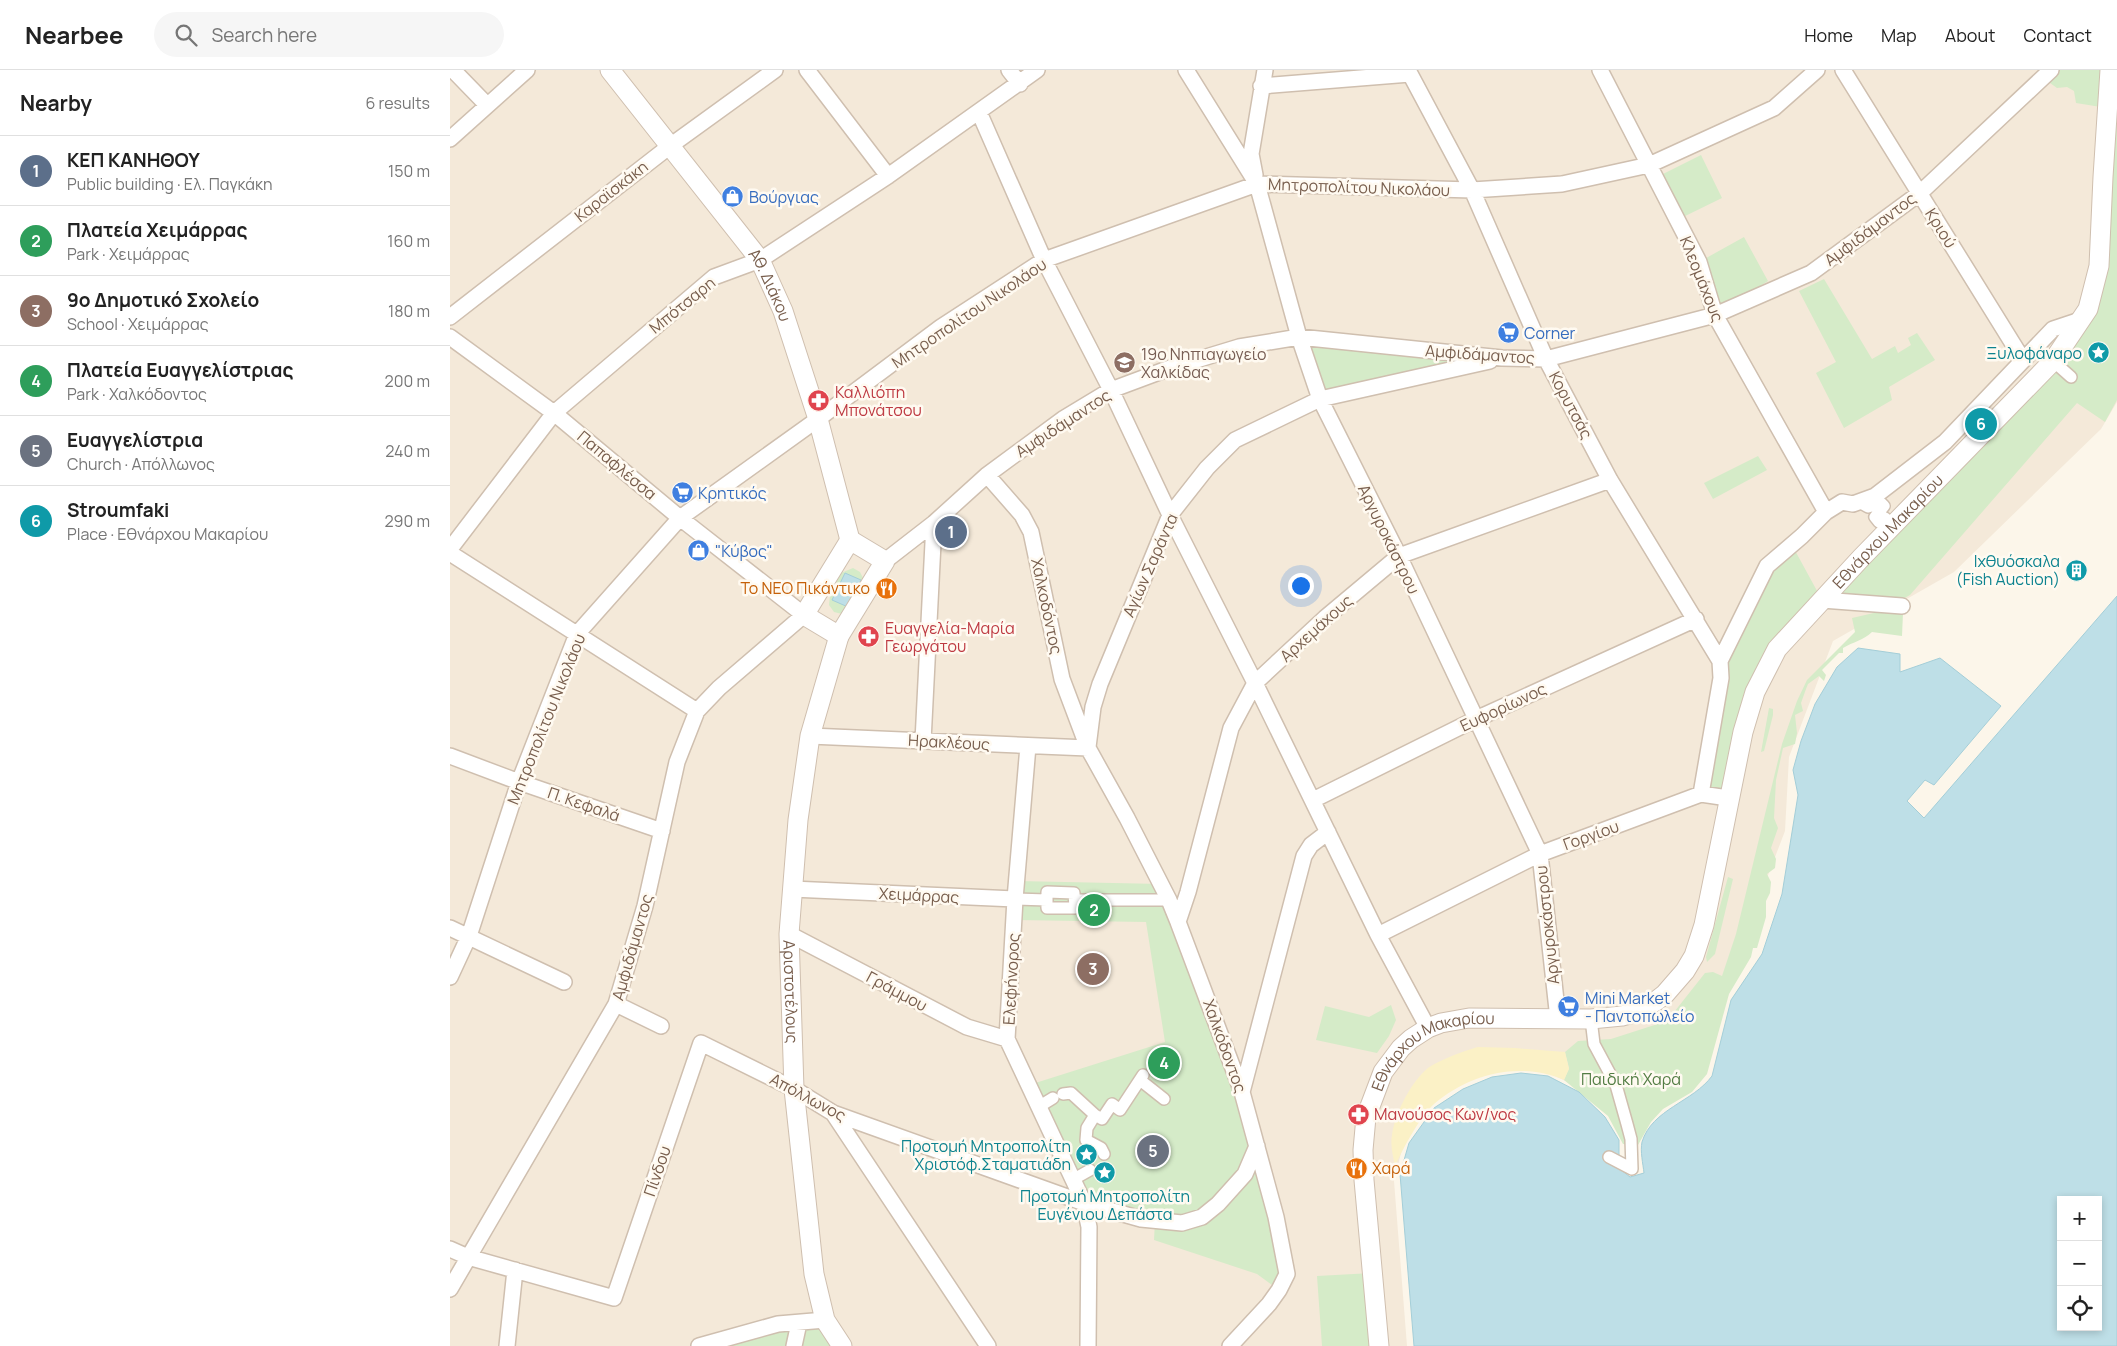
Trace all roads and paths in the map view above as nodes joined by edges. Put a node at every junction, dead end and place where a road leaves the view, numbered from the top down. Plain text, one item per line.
1 (452, 70) edge
2 (527, 70) edge
3 (610, 70) edge
4 (775, 70) edge
5 (807, 70) edge
6 (1009, 70) edge
7 (1037, 70) edge
8 (1186, 70) edge
9 (1265, 70) edge
10 (1600, 70) edge
11 (1817, 70) edge
12 (1844, 70) edge
13 (2051, 70) edge
14 (2110, 70) edge
15 (1409, 72) edge
16 (1020, 84) junction
17 (1261, 86) junction
18 (486, 105) junction
19 (979, 112) junction
20 (450, 139) edge
21 (670, 146) junction
22 (1648, 165) junction
23 (888, 176) junction
24 (1257, 184) junction
25 (1472, 190) junction
26 (1920, 193) junction
27 (760, 260) junction
28 (1044, 260) junction
29 (1715, 315) junction
30 (450, 317) edge
31 (2080, 320) junction
32 (450, 337) edge
33 (1299, 337) junction
34 (1502, 358) junction
35 (1546, 359) junction
36 (2024, 360) junction
37 (2053, 361) junction
38 (2071, 377) dead end
39 (1111, 390) junction
40 (1320, 399) junction
41 (554, 413) junction
42 (818, 419) junction
43 (987, 475) junction
44 (1610, 480) junction
45 (1859, 502) junction
46 (1826, 512) junction
47 (1170, 515) junction
48 (680, 518) junction
49 (934, 522) junction
50 (1893, 525) junction
51 (850, 540) junction
52 (450, 549) edge
53 (450, 553) edge
54 (1399, 556) junction
55 (885, 561) junction
56 (1822, 600) junction
57 (1902, 606) dead end
58 (804, 616) junction
59 (1696, 619) junction
60 (578, 634) junction
61 (839, 636) junction
62 (1720, 661) junction
63 (1255, 683) junction
64 (697, 711) junction
65 (1476, 719) junction
66 (810, 736) junction
67 (923, 741) junction
68 (1028, 746) junction
69 (1088, 748) junction
70 (450, 756) edge
71 (519, 782) junction
72 (1701, 794) junction
73 (1728, 798) junction
74 (1313, 800) junction
75 (662, 831) junction
76 (1328, 832) junction
77 (1540, 854) junction
78 (792, 889) junction
79 (1015, 899) junction
80 (1169, 900) junction
81 (1178, 922) junction
82 (450, 928) edge
83 (789, 934) junction
84 (1378, 935) junction
85 (469, 936) junction
86 (450, 977) edge
87 (564, 982) dead end
88 (616, 1004) junction
89 (1592, 1018) junction
90 (1558, 1019) junction
91 (661, 1026) dead end
92 (1428, 1028) junction
93 (1007, 1039) junction
94 (701, 1044) joint
95 (794, 1089) junction
96 (1242, 1092) junction
97 (1164, 1099) dead end
98 (1040, 1106) junction
99 (833, 1113) junction
100 (1095, 1115) junction
101 (1257, 1146) junction
102 (1104, 1154) dead end
103 (1608, 1157) dead end
104 (1090, 1170) dead end
105 (1074, 1179) junction
106 (1084, 1203) junction
107 (450, 1249) edge
108 (468, 1257) junction
109 (515, 1270) junction
110 (450, 1289) edge
111 (825, 1320) junction
112 (799, 1322) junction
113 (507, 1346) edge
114 (699, 1346) edge
115 (794, 1346) edge
116 (842, 1346) edge
117 (988, 1346) edge
118 (1088, 1346) edge
119 (1230, 1346) edge
120 (1379, 1346) edge

1 - 18 street
2 - 18 street
3 - 21 street, Αθ. Διάκου
4 - 21 street, Καραϊσκάκη
5 - 23 street
6 - 16 street
7 - 16 street, Μπότσαρη
8 - 24 street, Αργυροκάστρου
9 - 17 street
10 - 22 street, Κλεομάχους
11 - 22 street, Μητροπολίτου Νικολάου
12 - 26 street, Κριού
13 - 26 street, Αμφιδάμαντος
14 - 31 street, Εθνάρχου Μακαρίου
15 - 17 street
15 - 25 street, Κορυτσάς
16 - 19 street, Μπότσαρη
17 - 24 street
18 - 20 street
19 - 23 street, Μπότσαρη
19 - 28 street
21 - 27 street, Αθ. Διάκου
21 - 30 street, Καραϊσκάκη
22 - 25 street, Μητροπολίτου Νικολάου
22 - 29 street, Κλεομάχους
23 - 27 street, Μπότσαρη
24 - 25 street, Μητροπολίτου Νικολάου
24 - 28 street, Μητροπολίτου Νικολάου
24 - 33 street, Αργυροκάστρου
25 - 35 street, Κορυτσάς
26 - 29 street, Αμφιδάμαντος
26 - 36 street, Κριού
27 - 41 street, Μπότσαρη
27 - 42 street, Αθ. Διάκου
28 - 39 street
28 - 42 street, Μητροπολίτου Νικολάου
29 - 35 street, Αμφιδάμαντος
29 - 46 street, Κλεομάχους
31 - 36 street
31 - 37 street, Εθνάρχου Μακαρίου
32 - 41 street, Παπαφλέσσα
33 - 34 street, Αμφιδάμαντος
33 - 39 street, Αμφιδάμαντος
33 - 40 street, Αργυροκάστρου
34 - 35 street, Αμφιδάμαντος
34 - 40 street, Αγίων Σαράντα
35 - 44 street, Κορυτσάς
36 - 45 street
37 - 38 street
37 - 50 street, Εθνάρχου Μακαρίου
39 - 43 street, Αμφιδάμαντος
39 - 47 street
40 - 47 street, Αγίων Σαράντα
40 - 54 street, Αργυροκάστρου
41 - 48 street, Παπαφλέσσα
41 - 52 street, Μπότσαρη
42 - 48 street, Μητροπολίτου Νικολάου
42 - 51 street, Αθ. Διάκου
43 - 49 street, Αμφιδάμαντος
43 - 69 street, Χαλκοδόντος
44 - 54 street, Αρχεμάχους
44 - 59 street, Κορυτσάς
45 - 46 street
45 - 50 street
46 - 62 street
47 - 63 street
47 - 69 street, Αγίων Σαράντα
48 - 58 street, Παπαφλέσσα
48 - 60 street, Μητροπολίτου Νικολάου
49 - 55 street, Αμφιδάμαντος
49 - 67 street
50 - 56 street, Εθνάρχου Μακαρίου
51 - 55 street
51 - 58 street
53 - 60 street
54 - 63 street, Αρχεμάχους
54 - 65 street, Αργυροκάστρου
55 - 61 street, Αριστοτέλους
56 - 57 street
56 - 73 street, Εθνάρχου Μακαρίου
58 - 61 street
58 - 64 street, Αμφιδάμαντος
59 - 62 street, Κορυτσάς
59 - 65 street, Ευφορίωνος
60 - 64 street
60 - 71 street, Μητροπολίτου Νικολάου
61 - 66 street, Αριστοτέλους
62 - 72 street, Κορυτσάς
63 - 74 street
63 - 81 street, Αρχεμάχους
64 - 75 street, Αμφιδάμαντος
65 - 74 street, Ευφορίωνος
65 - 77 street, Αργυροκάστρου
66 - 67 street, Ηρακλέους
66 - 78 street, Αριστοτέλους
67 - 68 street, Ηρακλέους
68 - 69 street, Ηρακλέους
68 - 79 street, Ελεφήνορος
69 - 80 street, Χαλκόδοντος
70 - 71 street, Π. Κεφαλά
71 - 75 street, Π. Κεφαλά
71 - 85 street, Μητροπολίτου Νικολάου
72 - 73 street, Γοργίου
72 - 77 street, Γοργίου
73 - 89 street, Εθνάρχου Μακαρίου
74 - 76 street
75 - 88 street, Αμφιδάμαντος
76 - 84 street
76 - 96 street
77 - 84 street, Γοργίου
77 - 90 street, Αργυροκάστρου
78 - 79 street, Χειμάρρας
78 - 83 street, Αριστοτέλους
79 - 80 street, Χειμάρρας
79 - 93 street, Ελεφήνορος
80 - 81 street, Χαλκόδοντος
81 - 96 street, Χαλκόδοντος
82 - 85 street
83 - 93 street, Γράμμου
83 - 95 street, Αριστοτέλους
84 - 92 street
85 - 86 street, Μητροπολίτου Νικολάου
85 - 87 street
88 - 91 street
88 - 108 street, Αμφιδάμαντος
89 - 90 street, Εθνάρχου Μακαρίου
89 - 103 street
90 - 92 street, Εθνάρχου Μακαρίου
92 - 120 street, Εθνάρχου Μακαρίου
93 - 98 street, Ελεφήνορος
94 - 95 street, Απόλλωνος
94 - 109 street, Πίνδου
95 - 99 street, Απόλλωνος
95 - 111 street, Αριστοτέλους
96 - 101 street, Χαλκόδοντος
97 - 100 street
98 - 100 street
98 - 105 street, Ελεφήνορος
99 - 106 street, Απόλλωνος
99 - 117 street
100 - 102 street
101 - 106 street, Απόλλωνος
101 - 119 street, Χαλκόδοντος
104 - 105 street
105 - 106 street, Ελεφήνορος
106 - 118 street, Ελεφήνορος
107 - 108 street
108 - 109 street
108 - 110 street, Αμφιδάμαντος
109 - 113 street
111 - 112 street
111 - 116 street, Αριστοτέλους
112 - 114 street
112 - 115 street

